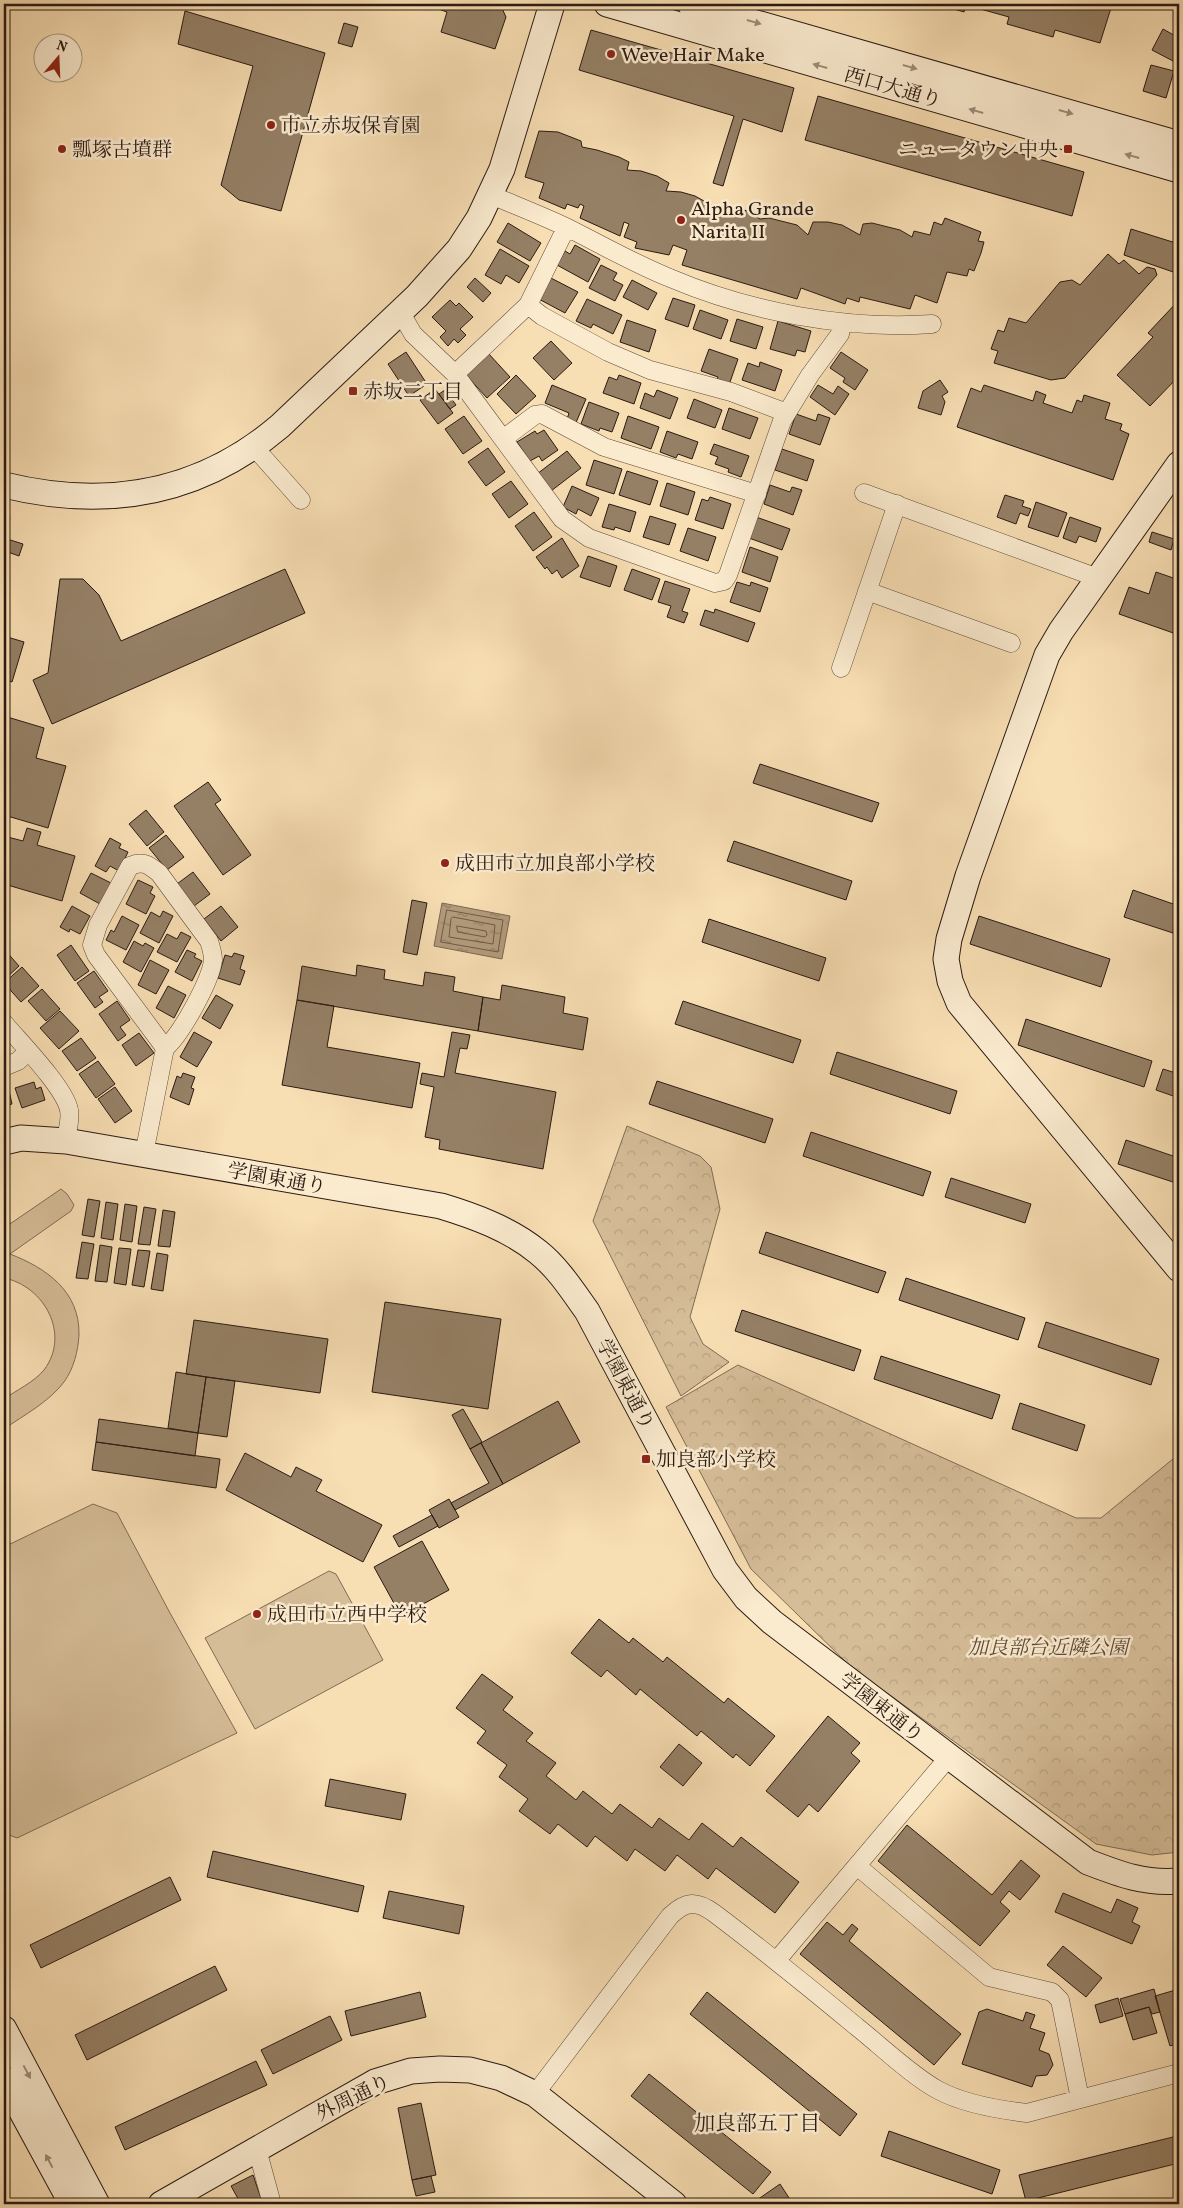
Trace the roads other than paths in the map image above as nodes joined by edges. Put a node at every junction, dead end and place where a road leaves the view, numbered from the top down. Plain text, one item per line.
1 (552, 4) edge
2 (607, 4) edge
3 (690, 4) edge
4 (1179, 144) edge
5 (1179, 170) edge
6 (491, 195) junction
7 (566, 228) junction
8 (528, 304) junction
9 (401, 313) junction
10 (842, 323) junction
11 (932, 324) dead end
12 (455, 374) junction
13 (787, 413) junction
14 (503, 439) junction
15 (254, 447) junction
16 (1179, 464) edge
17 (4, 485) edge
18 (864, 493) dead end
19 (756, 494) junction
20 (302, 500) dead end
21 (897, 504) junction
22 (1098, 578) junction
23 (867, 591) junction
24 (1011, 643) dead end
25 (841, 668) dead end
26 (4, 1023) edge
27 (166, 1048) junction
28 (28, 1052) junction
29 (4, 1067) edge
30 (66, 1141) junction
31 (4, 1142) edge
32 (144, 1154) junction
33 (1179, 1268) edge
34 (948, 1758) junction
35 (857, 1866) junction
36 (1179, 1881) edge
37 (776, 1960) junction
38 (4, 2029) edge
39 (1179, 2073) edge
40 (4, 2079) edge
41 (536, 2094) junction
42 (1080, 2099) junction
43 (257, 2149) junction
44 (72, 2204) edge
45 (97, 2204) edge
46 (161, 2204) edge
47 (272, 2204) edge
48 (674, 2204) edge

1 - 6 street
5 -> 2 street, 西口大通り
3 -> 4 street, 西口大通り
6 - 7 street
6 - 9 street
7 - 8 street
7 - 10 street
8 - 12 street
8 - 13 street
9 - 12 street
9 - 15 street
10 - 11 street
10 - 13 street
12 - 14 street
13 - 19 street
14 - 19 street
14 - 19 street
15 - 17 street
15 - 20 street
16 - 22 street
18 - 21 street
21 - 22 street
21 - 23 street
22 - 33 street
23 - 24 street
23 - 25 street
26 - 28 street
27 - 27 street
27 - 32 street
28 - 29 street
28 - 30 street
30 - 31 street, 学園東通り
30 - 32 street, 学園東通り
32 - 34 street, 学園東通り
34 - 35 street
34 - 36 street, 学園東通り
35 - 37 street
35 - 42 street
37 - 41 street
37 - 42 street
38 -> 45 street
39 - 42 street
44 -> 40 street
41 - 43 street, 外周通り
41 - 48 street, 外周通り
43 - 46 street, 外周通り
43 - 47 street

